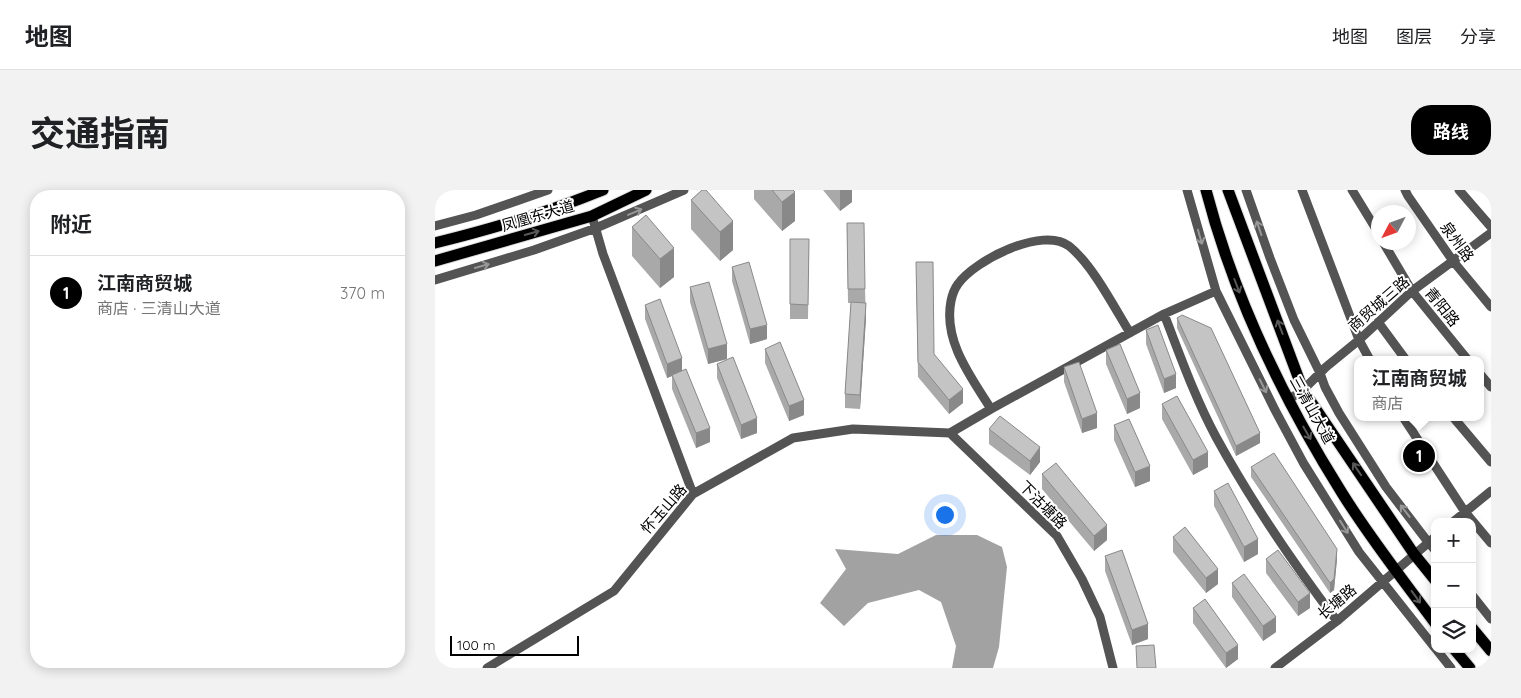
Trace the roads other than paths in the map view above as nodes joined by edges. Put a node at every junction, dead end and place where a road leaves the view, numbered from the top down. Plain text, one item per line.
1 (548, 190) edge
2 (603, 190) edge
3 (646, 190) edge
4 (684, 190) edge
5 (1187, 190) edge
6 (1206, 190) edge
7 (1228, 190) edge
8 (1246, 190) edge
9 (1302, 190) edge
10 (1353, 190) edge
11 (1405, 190) edge
12 (1459, 190) edge
13 (592, 216) junction
14 (1371, 220) edge
15 (435, 226) edge
16 (1491, 227) edge
17 (595, 228) junction
18 (1491, 233) edge
19 (435, 243) edge
20 (1388, 250) edge
21 (435, 261) edge
22 (1453, 262) junction
23 (435, 280) edge
24 (1216, 291) junction
25 (1412, 292) junction
26 (1491, 307) edge
27 (1164, 314) junction
28 (1378, 322) junction
29 (1130, 333) junction
30 (1359, 340) junction
31 (1368, 356) edge
32 (1403, 356) edge
33 (1465, 356) edge
34 (1320, 373) junction
35 (1303, 390) junction
36 (1288, 400) junction
37 (991, 409) junction
38 (1406, 421) edge
39 (1456, 421) edge
40 (950, 433) junction
41 (1491, 462) edge
42 (1491, 491) edge
43 (693, 494) junction
44 (1465, 512) junction
45 (1458, 518) edge
46 (1431, 540) edge
47 (1491, 542) edge
48 (1414, 554) junction
49 (1396, 570) junction
50 (1431, 575) edge
51 (1383, 582) junction
52 (1476, 600) edge
53 (1431, 618) edge
54 (1491, 618) edge
55 (1337, 621) junction
56 (1476, 633) edge
57 (1431, 643) edge
58 (1491, 651) edge
59 (1439, 653) edge
60 (1457, 653) edge
61 (487, 668) edge
62 (1113, 668) edge
63 (1275, 668) edge
64 (1451, 668) edge
65 (1470, 668) edge

1 - 15 street
2 - 19 main road, 凤凰东大道
3 - 13 main road, 凤凰东大道
17 -> 4 street
5 -> 24 street
6 -> 36 main road, 三清山大道
35 -> 7 main road, 三清山大道
34 -> 8 street
9 - 30 street
10 - 14 street
11 - 22 street, 泉州路
12 - 16 street
13 - 17 street
21 -> 13 main road, 凤凰东大道
23 -> 17 street
17 - 43 street
18 - 22 street, 商贸城三路
20 - 25 street, 青阳路
22 - 25 street, 商贸城三路
22 - 26 street, 泉州路
24 - 27 street
24 -> 51 street
25 - 28 street, 商贸城三路
25 - 33 street, 青阳路
27 - 29 street
27 - 55 street
28 - 30 street, 商贸城三路
28 - 32 street
29 - 37 street
29 - 37 street
30 - 31 street
30 - 34 street, 商贸城三路
34 - 35 street, 商贸城三路
46 -> 34 street
35 - 36 street, 商贸城三路
48 -> 35 main road, 三清山大道
36 -> 49 main road, 三清山大道
37 - 40 street
38 - 44 street
39 - 41 street
40 - 43 street, 怀玉山路
40 - 62 street, 下沽塘路
42 - 44 street
43 - 61 street, 怀玉山路
44 - 45 street
44 - 47 street
46 - 48 street, 长塘路
48 - 49 street, 长塘路
48 - 50 main road, 三清山大道
49 - 51 street, 长塘路
49 -> 53 main road, 三清山大道
51 - 55 street, 长塘路
51 - 57 street
52 - 54 street
55 - 63 street, 长塘路
56 - 58 main road
59 - 64 street
60 - 65 main road

